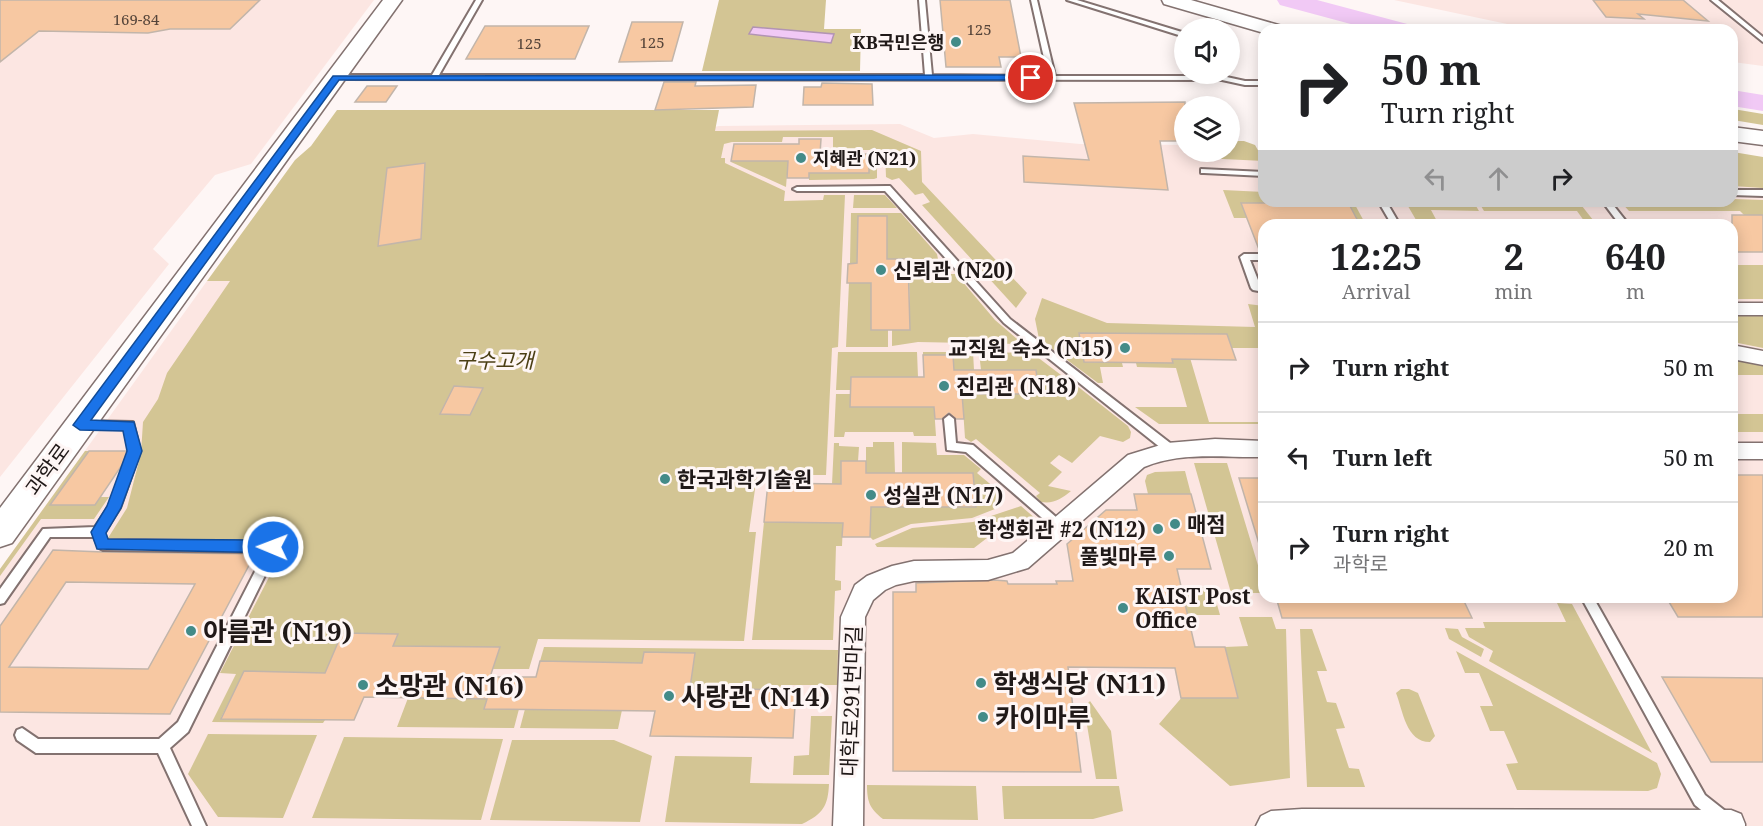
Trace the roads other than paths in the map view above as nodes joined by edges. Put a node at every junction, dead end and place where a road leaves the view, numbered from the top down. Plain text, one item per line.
1 (393, 0) edge
2 (480, 0) edge
3 (922, 0) edge
4 (1034, 0) edge
5 (1070, 0) edge
6 (1171, 0) edge
7 (1714, 0) edge
8 (1258, 25) edge
9 (1174, 32) edge
10 (1763, 40) edge
11 (1258, 75) edge
12 (1240, 76) edge
13 (1174, 77) edge
14 (337, 78) junction
15 (434, 78) junction
16 (929, 78) junction
17 (1052, 78) junction
18 (1240, 81) edge
19 (1258, 82) edge
20 (1738, 135) edge
21 (1763, 138) edge
22 (1204, 171) dead end
23 (1258, 174) edge
24 (797, 189) dead end
25 (1738, 192) edge
26 (1763, 193) edge
27 (1611, 207) edge
28 (1620, 219) edge
29 (1258, 257) edge
30 (1258, 288) edge
31 (1738, 309) edge
32 (1763, 309) edge
33 (1738, 353) edge
34 (1763, 358) edge
35 (949, 419) dead end
36 (80, 425) junction
37 (1170, 449) junction
38 (1258, 449) edge
39 (1738, 451) edge
40 (1763, 451) edge
41 (1060, 526) junction
42 (98, 532) junction
43 (0, 533) edge
44 (0, 599) edge
45 (1590, 603) edge
46 (22, 735) dead end
47 (162, 746) junction
48 (199, 826) edge
49 (848, 826) edge
50 (1271, 826) edge
51 (1736, 826) edge

1 - 14 street, 과학로
2 - 15 lane
3 - 16 lane
4 - 17 lane
5 - 9 lane
6 - 8 street
7 - 10 lane
11 - 12 lane
13 - 17 lane
14 - 15 lane
14 - 36 street, 과학로
15 - 16 lane
16 - 17 lane
18 - 19 lane
20 - 21 street
22 - 23 lane
24 - 37 lane
25 - 26 lane
27 - 28 lane
29 - 30 lane
31 - 32 street
33 - 34 street
35 - 41 lane
36 - 42 lane
36 - 43 street, 과학로
37 - 38 street, 대학로291번마길
37 - 41 street, 대학로291번마길
39 - 40 street
41 - 49 street, 대학로291번마길
42 - 44 lane
42 - 47 lane
45 - 51 lane
46 - 47 lane
47 - 48 lane
50 - 51 street

